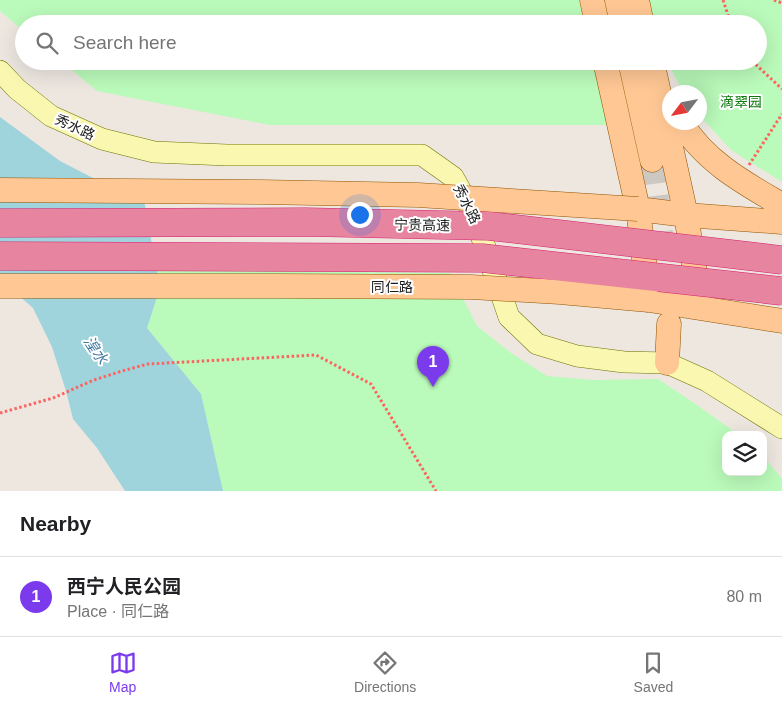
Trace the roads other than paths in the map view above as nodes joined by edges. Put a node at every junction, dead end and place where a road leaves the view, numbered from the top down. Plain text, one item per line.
1 (592, 0) edge
2 (617, 0) edge
3 (636, 0) edge
4 (595, 15) edge
5 (620, 15) edge
6 (640, 15) edge
7 (607, 70) edge
8 (632, 70) edge
9 (655, 70) edge
10 (0, 72) edge
11 (662, 91) edge
12 (670, 130) edge
13 (687, 130) edge
14 (652, 160) tunnel mouth
15 (0, 190) edge
16 (782, 205) edge
17 (638, 209) junction
18 (686, 215) junction
19 (782, 222) edge
20 (0, 223) edge
21 (0, 256) edge
22 (782, 260) edge
23 (0, 286) edge
24 (782, 291) edge
25 (649, 300) junction
26 (700, 308) junction
27 (782, 321) edge
28 (670, 324) dead end
29 (667, 363) junction
30 (782, 428) edge

1 - 4 main road
2 - 5 main road
3 - 6 main road
7 - 17 main road
8 - 14 main road
9 - 11 main road
10 - 29 main road, 秀水路
12 - 18 main road
13 - 16 main road
15 - 17 main road, bridge
17 - 18 main road
17 - 25 main road
18 - 19 main road
18 - 26 main road
20 - 22 highway, 宁贵高速, bridge
21 - 24 highway, bridge
23 - 25 main road, 同仁路, bridge
25 - 26 main road, 同仁路
26 - 27 main road, 同仁路
28 - 29 main road
29 - 30 main road, 秀水路

